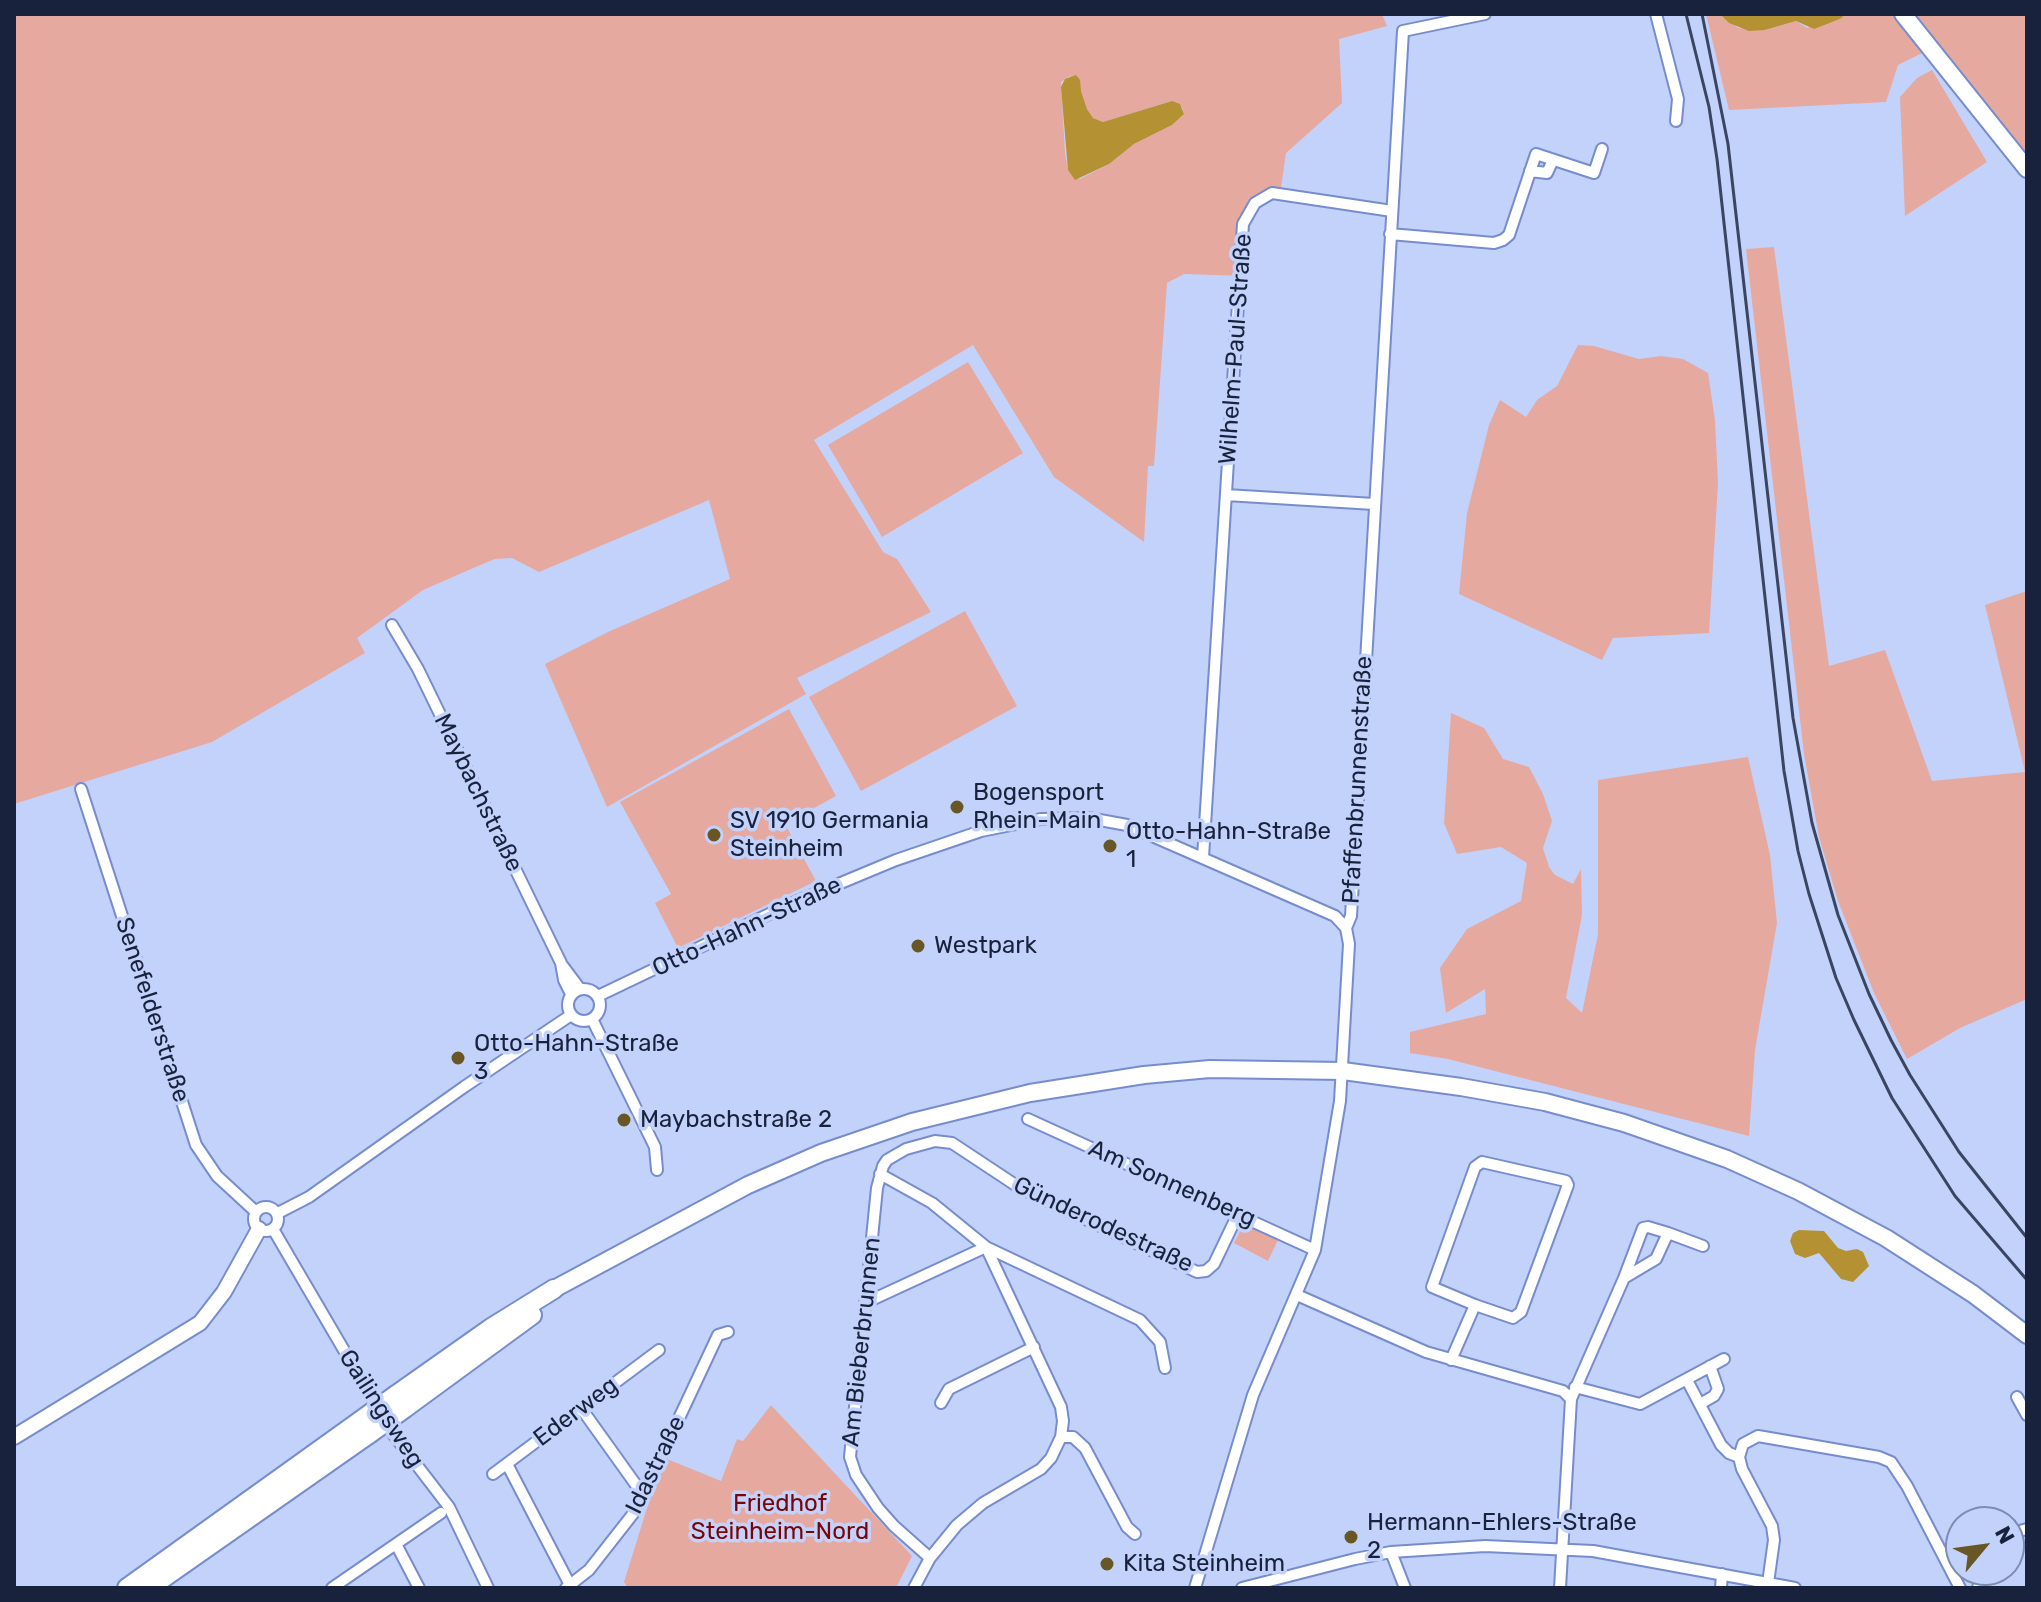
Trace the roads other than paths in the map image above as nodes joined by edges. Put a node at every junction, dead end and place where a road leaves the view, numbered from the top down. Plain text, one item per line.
1 (1485, 14) edge
2 (1656, 14) edge
3 (1903, 14) edge
4 (1676, 121) dead end
5 (1602, 149) dead end
6 (1553, 160) junction
7 (2027, 169) edge
8 (1530, 171) junction
9 (1392, 211) junction
10 (1390, 234) junction
11 (1226, 495) junction
12 (1374, 504) junction
13 (392, 625) dead end
14 (81, 789) dead end
15 (1203, 857) junction
16 (1346, 928) junction
17 (576, 991) junction
18 (598, 996) junction
19 (571, 1015) junction
20 (592, 1019) junction
21 (1343, 1071) junction
22 (1028, 1119) dead end
23 (657, 1170) dead end
24 (880, 1174) junction
25 (256, 1212) junction
26 (278, 1213) junction
27 (1238, 1214) junction
28 (266, 1229) junction
29 (1668, 1233) junction
30 (1703, 1246) dead end
31 (986, 1247) junction
32 (1315, 1250) junction
33 (1624, 1278) junction
34 (557, 1292) joint
35 (1297, 1295) junction
36 (865, 1303) junction
37 (1475, 1305) junction
38 (728, 1332) dead end
39 (2027, 1335) edge
40 (1034, 1347) junction
41 (659, 1350) dead end
42 (1724, 1359) dead end
43 (1451, 1360) junction
44 (1710, 1366) junction
45 (1165, 1368) dead end
46 (1687, 1380) junction
47 (1575, 1387) junction
48 (2017, 1397) dead end
49 (1571, 1399) junction
50 (941, 1403) dead end
51 (1700, 1404) junction
52 (581, 1408) junction
53 (2027, 1415) edge
54 (365, 1428) junction
55 (14, 1437) edge
56 (1061, 1437) junction
57 (1739, 1457) junction
58 (507, 1464) junction
59 (493, 1474) dead end
60 (644, 1496) junction
61 (441, 1513) dead end
62 (1135, 1534) dead end
63 (396, 1544) junction
64 (1563, 1548) junction
65 (1391, 1552) junction
66 (930, 1558) junction
67 (1945, 1558) edge
68 (1722, 1574) junction
69 (1768, 1583) junction
70 (568, 1587) edge
71 (127, 1588) edge
72 (149, 1588) edge
73 (332, 1588) edge
74 (419, 1588) edge
75 (488, 1588) edge
76 (914, 1588) edge
77 (1195, 1588) edge
78 (1242, 1588) edge
79 (1405, 1588) edge
80 (1560, 1588) edge
81 (1721, 1588) edge
82 (1795, 1588) edge

1 - 9 street, Pfaffenbrunnenstraße
2 - 4 street
3 - 7 main road
5 - 6 street
6 - 8 street
6 - 8 street
8 - 10 street
9 - 10 street, Pfaffenbrunnenstraße
9 - 11 street, Wilhelm-Paul-Straße
10 - 12 street, Pfaffenbrunnenstraße
11 - 12 street, Wilhelm-Paul-Straße
11 - 15 street, Wilhelm-Paul-Straße
12 - 16 street, Pfaffenbrunnenstraße
13 - 17 street, Maybachstraße
14 - 25 street, Senefelderstraße
15 - 16 street, Otto-Hahn-Straße
15 - 18 street, Otto-Hahn-Straße
16 - 21 street, Pfaffenbrunnenstraße
17 - 18 street
17 - 19 street
18 - 20 street
19 - 20 street
19 - 26 street
20 - 23 street
21 - 32 street, Pfaffenbrunnenstraße
21 - 34 main road
21 - 39 main road
22 - 27 street, Am Sonnenberg
24 - 27 street, Günderodestraße
24 - 31 street
24 - 36 street, Am Bieberbrunnen
25 - 26 street
25 - 28 street
26 - 28 street
27 - 32 street, Am Sonnenberg
28 - 55 street
28 - 75 street, Gailingsweg
29 - 30 street
29 - 33 street
29 - 33 street
31 - 36 street
31 - 40 street
31 - 45 street
32 - 35 street, Pfaffenbrunnenstraße
33 - 47 street
34 - 54 highway, bridge
35 - 43 street
35 - 77 street, Pfaffenbrunnenstraße
36 - 66 street, Am Bieberbrunnen
37 - 37 street
37 - 43 street
38 - 60 street, Idastraße
40 - 50 street
40 - 56 street
41 - 52 street, Ederweg
42 - 44 street
43 - 49 street
44 - 46 street
44 - 51 street
46 - 47 street
46 - 51 street
47 - 49 street
48 - 53 street
49 - 64 street
51 - 57 street
52 - 58 street, Ederweg
52 - 60 street
54 - 71 highway
54 - 72 highway
56 - 62 street
56 - 66 street
57 - 67 street
57 - 69 street
58 - 59 street, Ederweg
58 - 70 street
60 - 70 street, Idastraße
61 - 63 street
63 - 73 street
63 - 74 street
64 - 65 street
64 - 68 street
64 - 80 street
65 - 78 street
65 - 79 street
66 - 76 street
68 - 69 street
68 - 81 street
69 - 82 street

